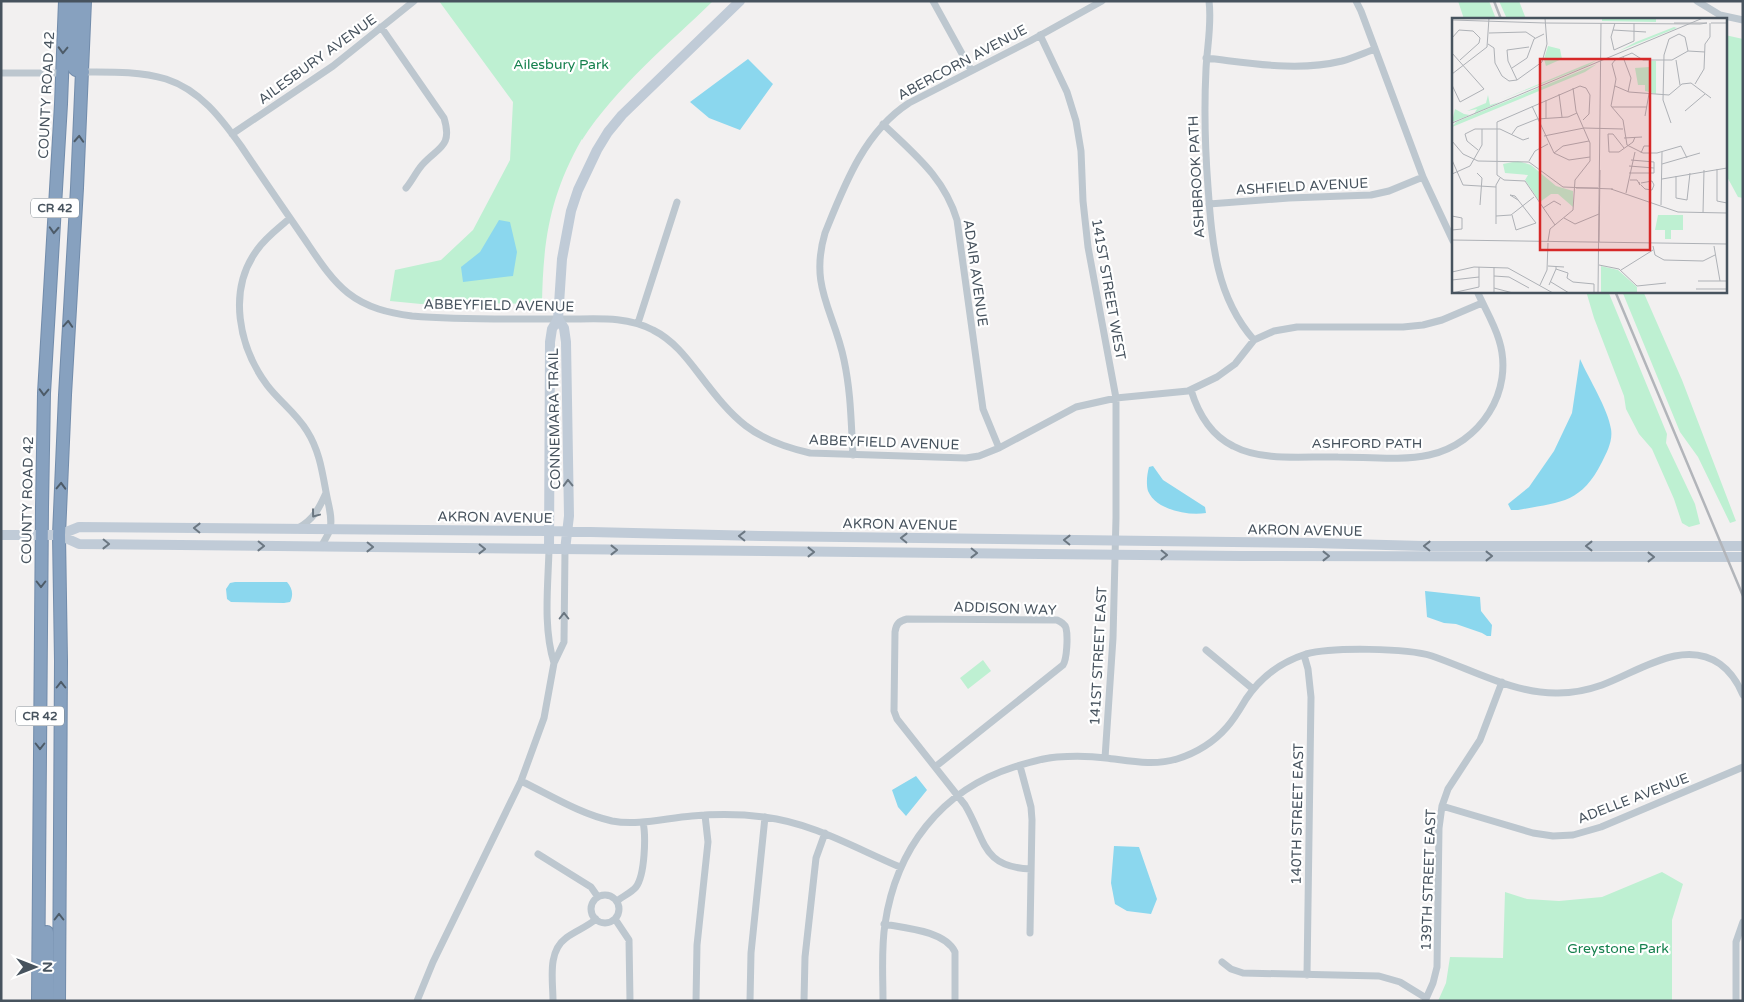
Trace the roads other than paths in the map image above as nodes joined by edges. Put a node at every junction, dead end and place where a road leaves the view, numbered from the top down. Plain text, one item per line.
1 (65, 1) edge
2 (75, 1) edge
3 (85, 1) edge
4 (414, 1) edge
5 (740, 1) edge
6 (933, 1) edge
7 (1102, 1) edge
8 (1209, 1) edge
9 (1356, 1) edge
10 (1697, 1) edge
11 (1743, 20) edge
12 (382, 27) junction
13 (1040, 35) junction
14 (1374, 49) junction
15 (1206, 58) junction
16 (971, 70) junction
17 (83, 72) junction
18 (1, 73) edge
19 (62, 73) junction
20 (883, 124) junction
21 (232, 134) junction
22 (1423, 177) junction
23 (406, 188) dead end
24 (676, 202) dead end
25 (1209, 204) junction
26 (290, 218) junction
27 (1452, 239) edge
28 (1477, 292) edge
29 (1482, 303) junction
30 (558, 320) junction
31 (638, 323) junction
32 (1254, 340) junction
33 (1191, 390) junction
34 (1116, 398) junction
35 (999, 448) junction
36 (853, 455) junction
37 (326, 493) junction
38 (297, 529) junction
39 (330, 529) junction
40 (548, 531) junction
41 (568, 532) junction
42 (1, 535) edge
43 (42, 535) junction
44 (60, 535) junction
45 (1116, 541) junction
46 (1743, 546) edge
47 (321, 547) junction
48 (549, 550) junction
49 (565, 550) junction
50 (1115, 555) junction
51 (1743, 557) edge
52 (1206, 650) dead end
53 (1304, 655) junction
54 (554, 663) junction
55 (1502, 682) junction
56 (1254, 689) junction
57 (1743, 695) edge
58 (1105, 758) junction
59 (1020, 766) junction
60 (935, 767) junction
61 (1743, 768) edge
62 (521, 781) junction
63 (958, 796) junction
64 (1442, 806) junction
65 (705, 815) junction
66 (765, 817) junction
67 (643, 822) junction
68 (825, 833) junction
69 (39, 850) junction
70 (538, 854) dead end
71 (900, 867) junction
72 (1031, 869) junction
73 (598, 897) junction
74 (617, 901) junction
75 (596, 919) junction
76 (615, 919) junction
77 (1743, 922) edge
78 (884, 924) junction
79 (1030, 933) dead end
80 (1222, 962) dead end
81 (1307, 975) junction
82 (1426, 999) edge
83 (38, 1001) edge
84 (47, 1001) edge
85 (58, 1001) edge
86 (417, 1001) edge
87 (553, 1001) edge
88 (630, 1001) edge
89 (696, 1001) edge
90 (750, 1001) edge
91 (804, 1001) edge
92 (883, 1001) edge
93 (955, 1001) edge
94 (1736, 1001) edge

1 -> 19 highway, COUNTY ROAD 42 / CR 42
2 - 17 highway
3 - 17 highway
4 - 12 street, AILESBURY AVENUE
5 - 30 street, CONNEMARA TRAIL
6 - 16 street
7 - 13 street, ABERCORN AVENUE
8 - 15 street, ASHBROOK PATH
9 - 14 street
10 - 11 street
12 - 21 street, AILESBURY AVENUE
12 - 23 street
13 - 16 street, ABERCORN AVENUE
13 - 34 street, 141ST STREET WEST
14 - 15 street
14 - 22 street
15 - 25 street, ASHBROOK PATH
16 - 20 street, ABERCORN AVENUE
17 - 21 street, ABBEYFIELD AVENUE
44 -> 17 highway, CR 42
18 - 19 street
19 -> 43 highway, COUNTY ROAD 42 / CR 42
20 - 35 street, ADAIR AVENUE
20 - 36 street, ABERCORN AVENUE
21 - 26 street, ABBEYFIELD AVENUE
22 - 25 street, ASHFIELD AVENUE
22 - 27 street
24 - 31 street
25 - 32 street, ASHBROOK PATH
26 - 30 street, ABBEYFIELD AVENUE
26 - 37 street
28 - 29 street, ASHFORD PATH
29 - 32 street, ABBEYFIELD AVENUE
29 - 33 street, ASHFORD PATH
30 - 31 street, ABBEYFIELD AVENUE
30 - 40 street, CONNEMARA TRAIL
41 -> 30 street, CONNEMARA TRAIL
31 - 36 street, ABBEYFIELD AVENUE
32 - 33 street, ABBEYFIELD AVENUE
33 - 34 street, ABBEYFIELD AVENUE
34 - 35 street, ABBEYFIELD AVENUE
34 - 45 street, 141ST STREET WEST
35 - 36 street, ABBEYFIELD AVENUE
37 -> 38 street
37 - 39 street
38 - 39 street, AKRON AVENUE
38 -> 44 street, AKRON AVENUE
39 - 40 street, AKRON AVENUE
39 - 47 street
40 - 41 street, AKRON AVENUE
40 - 48 street, CONNEMARA TRAIL
45 -> 41 street, AKRON AVENUE
41 - 49 street, CONNEMARA TRAIL
42 - 43 street, AKRON AVENUE
43 - 44 street, AKRON AVENUE
43 -> 69 highway, COUNTY ROAD 42 / CR 42
44 -> 47 street, AKRON AVENUE
85 -> 44 highway, CR 42
46 -> 45 street, AKRON AVENUE
45 - 50 street, 141ST STREET WEST
47 -> 48 street, AKRON AVENUE
48 - 49 street, AKRON AVENUE
48 - 54 street
49 -> 50 street, AKRON AVENUE
54 -> 49 street
50 -> 51 street, AKRON AVENUE
50 - 58 street, 141ST STREET EAST
52 - 56 street
53 - 55 street
53 - 56 street
53 - 81 street, 140TH STREET EAST
54 - 62 street
55 - 57 street
55 - 64 street, 139TH STREET EAST
56 - 58 street
58 - 59 street
59 - 63 street
59 - 72 street
60 - 60 street, ADDISON WAY
60 - 63 street, ADDISON WAY
61 - 64 street, ADELLE AVENUE
62 - 67 street
62 - 86 street
63 - 71 street
63 - 72 street, ADDISON WAY
64 - 82 street, 139TH STREET EAST
65 - 66 street
65 - 67 street
65 - 89 street
66 - 68 street
66 - 90 street
67 - 74 street
68 - 71 street
68 - 91 street
69 - 83 highway, COUNTY ROAD 42 / CR 42
69 - 84 highway
70 - 73 street
71 - 78 street
72 - 79 street
73 - 74 street
73 - 75 street
74 - 76 street
75 - 76 street
75 - 87 street
76 - 88 street
77 - 94 street
78 - 92 street
78 - 93 street
80 - 81 street
81 - 82 street

